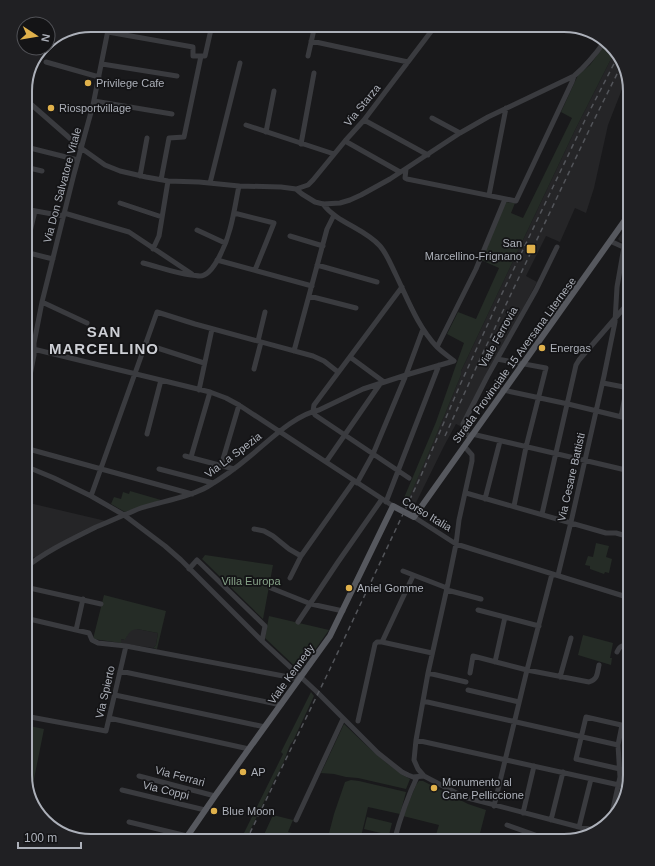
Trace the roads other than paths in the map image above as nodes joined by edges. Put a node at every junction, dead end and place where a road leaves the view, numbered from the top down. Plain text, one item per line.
1 (108, 32) joint
2 (210, 32) edge
3 (313, 32) edge
4 (431, 32) edge
5 (311, 41) junction
6 (602, 45) edge
7 (201, 56) junction
8 (308, 56) dead end
9 (46, 62) dead end
10 (408, 62) junction
11 (240, 63) dead end
12 (102, 64) junction
13 (314, 73) dead end
14 (177, 76) dead end
15 (574, 76) junction
16 (99, 77) junction
17 (274, 91) dead end
18 (94, 101) junction
19 (32, 105) edge
20 (506, 108) junction
21 (172, 114) dead end
22 (432, 118) dead end
23 (364, 120) junction
24 (246, 125) dead end
25 (266, 132) junction
26 (460, 133) junction
27 (147, 138) dead end
28 (345, 141) junction
29 (301, 144) junction
30 (32, 148) edge
31 (81, 148) junction
32 (334, 154) junction
33 (428, 154) junction
34 (78, 160) junction
35 (32, 168) edge
36 (406, 169) junction
37 (42, 171) dead end
38 (400, 172) junction
39 (140, 176) junction
40 (161, 180) junction
41 (168, 180) junction
42 (210, 183) junction
43 (239, 186) junction
44 (296, 189) junction
45 (489, 195) junction
46 (505, 199) junction
47 (120, 204) dead end
48 (323, 204) junction
49 (32, 210) edge
50 (36, 211) junction
51 (234, 212) junction
52 (64, 215) junction
53 (334, 215) junction
54 (162, 216) junction
55 (623, 223) edge
56 (32, 226) edge
57 (197, 230) dead end
58 (290, 236) dead end
59 (610, 241) junction
60 (224, 243) junction
61 (323, 246) junction
62 (557, 247) dead end
63 (623, 247) edge
64 (153, 249) junction
65 (623, 253) edge
66 (32, 254) edge
67 (53, 259) junction
68 (217, 260) junction
69 (143, 263) dead end
70 (317, 265) junction
71 (255, 270) junction
72 (194, 276) junction
73 (377, 282) dead end
74 (312, 286) junction
75 (402, 287) junction
76 (309, 296) junction
77 (42, 302) junction
78 (356, 308) dead end
79 (623, 310) edge
80 (265, 312) dead end
81 (616, 318) junction
82 (87, 323) dead end
83 (212, 329) junction
84 (423, 329) junction
85 (260, 342) junction
86 (145, 344) junction
87 (437, 347) junction
88 (32, 348) edge
89 (35, 349) junction
90 (294, 351) junction
91 (350, 357) junction
92 (497, 359) junction
93 (204, 363) junction
94 (523, 363) junction
95 (32, 365) edge
96 (439, 365) junction
97 (254, 369) dead end
98 (338, 372) junction
99 (134, 374) junction
100 (406, 375) junction
101 (161, 380) junction
102 (382, 383) junction
103 (603, 383) junction
104 (623, 387) edge
105 (199, 390) junction
106 (503, 390) junction
107 (210, 392) junction
108 (539, 397) junction
109 (568, 404) junction
110 (239, 405) junction
111 (623, 409) edge
112 (313, 411) junction
113 (596, 411) junction
114 (621, 417) joint
115 (279, 432) junction
116 (147, 434) dead end
117 (344, 435) junction
118 (471, 435) junction
119 (500, 441) junction
120 (464, 446) junction
121 (526, 447) junction
122 (32, 450) edge
123 (373, 454) junction
124 (556, 454) junction
125 (185, 456) dead end
126 (192, 457) junction
127 (585, 461) junction
128 (326, 462) junction
129 (221, 466) junction
130 (101, 468) junction
131 (32, 469) edge
132 (159, 469) dead end
133 (234, 469) junction
134 (623, 469) edge
135 (398, 471) junction
136 (409, 478) dead end
137 (355, 482) junction
138 (213, 483) junction
139 (466, 493) junction
140 (192, 494) junction
141 (90, 496) junction
142 (485, 499) junction
143 (384, 501) junction
144 (393, 506) junction
145 (514, 506) junction
146 (542, 514) junction
147 (124, 515) junction
148 (414, 517) junction
149 (571, 522) junction
150 (254, 529) dead end
151 (623, 536) edge
152 (456, 544) junction
153 (301, 556) junction
154 (32, 563) edge
155 (189, 569) junction
156 (402, 572) dead end
157 (555, 575) junction
158 (413, 576) junction
159 (290, 578) dead end
160 (32, 588) edge
161 (271, 588) dead end
162 (447, 589) junction
163 (623, 596) edge
164 (84, 599) junction
165 (481, 599) dead end
166 (101, 604) dead end
167 (311, 604) junction
168 (478, 610) dead end
169 (343, 611) junction
170 (505, 617) junction
171 (32, 620) edge
172 (298, 622) dead end
173 (539, 626) junction
174 (76, 630) junction
175 (571, 638) dead end
176 (262, 641) junction
177 (382, 642) junction
178 (126, 646) junction
179 (623, 646) edge
180 (617, 652) dead end
181 (432, 654) junction
182 (495, 662) junction
183 (599, 665) dead end
184 (527, 670) junction
185 (120, 671) junction
186 (428, 673) junction
187 (470, 673) dead end
188 (560, 677) junction
189 (300, 678) junction
190 (466, 682) dead end
191 (468, 690) dead end
192 (115, 695) junction
193 (423, 701) junction
194 (519, 702) junction
195 (281, 705) junction
196 (32, 717) edge
197 (110, 718) junction
198 (343, 719) junction
199 (358, 721) dead end
200 (515, 722) junction
201 (622, 725) joint
202 (265, 727) junction
203 (581, 737) junction
204 (416, 740) junction
205 (618, 746) junction
206 (249, 749) junction
207 (505, 760) junction
208 (534, 766) junction
209 (620, 769) junction
210 (563, 772) junction
211 (139, 776) dead end
212 (424, 776) junction
213 (417, 777) junction
214 (591, 779) junction
215 (619, 785) junction
216 (122, 790) dead end
217 (215, 796) junction
218 (494, 806) junction
219 (614, 807) edge
220 (205, 810) junction
221 (523, 813) junction
222 (296, 820) dead end
223 (551, 820) junction
224 (129, 822) dead end
225 (507, 825) dead end
226 (579, 827) junction
227 (589, 828) edge
228 (169, 834) edge
229 (189, 834) edge
230 (396, 834) edge
231 (532, 834) edge

1 - 7 street
1 - 12 street, Via Don Salvatore Vitale
2 - 7 street
3 - 5 street
4 - 10 street, Via Starza
5 - 8 street
5 - 10 street
6 - 15 street
7 - 40 street
9 - 16 street
10 - 23 street, Via Starza
11 - 42 street
12 - 14 street
12 - 16 street, Via Don Salvatore Vitale
13 - 29 street
15 - 20 street
15 - 46 street
16 - 18 street, Via Don Salvatore Vitale
17 - 25 street
18 - 21 street
18 - 31 street, Via Don Salvatore Vitale
19 - 31 street
20 - 26 street
20 - 45 street
22 - 26 street
23 - 28 street, Via Starza
23 - 33 street
24 - 25 street
25 - 29 street
26 - 33 street
27 - 39 street
28 - 32 street, Via Starza
28 - 38 street
29 - 32 street
30 - 34 street
31 - 34 street, Via Don Salvatore Vitale
31 - 39 street
32 - 44 street, Via Starza
33 - 36 street
34 - 52 street, Via Don Salvatore Vitale
35 - 37 street
36 - 38 street
36 - 45 street
38 - 48 street
39 - 40 street
40 - 41 street
41 - 42 street
41 - 54 street
42 - 43 street
43 - 44 street
43 - 51 street
44 - 48 street
45 - 46 street
46 - 87 street
47 - 54 street
48 - 53 street
49 - 50 street
50 - 52 street
50 - 56 street
51 - 60 street
51 - 71 street
52 - 64 street
52 - 67 street, Via Don Salvatore Vitale
53 - 61 street
53 - 75 street
54 - 64 street
55 - 59 main road, Strada Provinciale 15 Aversana Liternese
57 - 60 street
58 - 61 street
59 - 63 street
59 - 94 main road, Strada Provinciale 15 Aversana Liternese
60 - 68 street
61 - 70 street
62 - 92 street, Viale Ferrovia
64 - 72 street
65 - 81 street, Via Cesare Battisti
66 - 67 street
67 - 77 street, Via Don Salvatore Vitale
68 - 71 street
68 - 72 street
69 - 72 street
70 - 73 street
70 - 74 street
71 - 74 street
74 - 76 street
75 - 84 street
75 - 91 street
76 - 78 street
76 - 90 street
77 - 82 street
77 - 89 street, Via Don Salvatore Vitale
79 - 81 street
80 - 85 street
81 - 103 street, Via Cesare Battisti
81 - 109 street
83 - 85 street
83 - 86 street
83 - 93 street
84 - 87 street
84 - 100 street
85 - 90 street
85 - 97 street
86 - 93 street
86 - 99 street
87 - 96 street, Via La Spezia
88 - 89 street, Corso Italia
89 - 95 street, Via Don Salvatore Vitale
89 - 99 street, Corso Italia
90 - 98 street
91 - 98 street
91 - 102 street
92 - 94 street
92 - 118 street, Viale Ferrovia
93 - 105 street
94 - 106 main road, Strada Provinciale 15 Aversana Liternese
94 - 108 street
96 - 100 street, Via La Spezia
96 - 135 street
98 - 112 street
99 - 101 street, Corso Italia
99 - 130 street
100 - 102 street, Via La Spezia
100 - 123 street
101 - 105 street, Corso Italia
101 - 116 street
102 - 112 street, Via La Spezia
102 - 117 street
103 - 104 street
103 - 113 street, Via Cesare Battisti
105 - 107 street, Corso Italia
106 - 108 street
106 - 118 main road, Strada Provinciale 15 Aversana Liternese
107 - 110 street, Corso Italia
107 - 126 street
108 - 109 street
108 - 121 street
109 - 113 street
109 - 124 street
110 - 115 street, Corso Italia
110 - 129 street
111 - 114 street
112 - 115 street, Via La Spezia
112 - 117 street
113 - 114 street
113 - 127 street, Via Cesare Battisti
115 - 128 street, Corso Italia
115 - 133 street, Via La Spezia
117 - 123 street
117 - 128 street
118 - 119 street
118 - 120 main road, Strada Provinciale 15 Aversana Liternese
119 - 121 street
119 - 142 street
120 - 139 street
120 - 148 main road, Strada Provinciale 15 Aversana Liternese
121 - 124 street
121 - 145 street
122 - 130 street
123 - 135 street
123 - 137 street
124 - 127 street
124 - 146 street
125 - 126 street
126 - 129 street
127 - 134 street
127 - 149 street, Via Cesare Battisti
128 - 137 street, Corso Italia
129 - 133 street
130 - 140 street
130 - 141 street
131 - 141 street
132 - 138 street
133 - 138 street, Via La Spezia
135 - 136 street
135 - 143 street
137 - 143 street, Corso Italia
137 - 153 street
138 - 140 street, Via La Spezia
139 - 142 street
139 - 152 street
140 - 147 street, Via La Spezia
141 - 147 street
142 - 145 street
143 - 144 street, Corso Italia
143 - 167 street
144 - 148 main road, Corso Italia
144 - 169 main road, Viale Kennedy
145 - 146 street
146 - 149 street
147 - 154 street, Via La Spezia
147 - 155 street
148 - 152 street, Corso Italia
149 - 151 street
149 - 157 street, Via Cesare Battisti
150 - 153 street
152 - 157 street
152 - 162 street, Corso Italia
153 - 159 street
155 - 176 street
155 - 176 street
156 - 158 street
157 - 163 street
157 - 173 street, Via Cesare Battisti
158 - 162 street
158 - 177 street
160 - 164 street
161 - 167 street
162 - 165 street
162 - 181 street, Corso Italia
164 - 166 street
164 - 174 street
167 - 169 street
167 - 172 street
168 - 170 street
169 - 189 main road, Viale Kennedy
170 - 173 street
170 - 182 street
171 - 174 street
173 - 184 street, Via Cesare Battisti
174 - 178 street
175 - 188 street
176 - 189 street
177 - 181 street
177 - 199 street
178 - 185 street, Via Spierto
178 - 189 street
179 - 180 street
181 - 186 street, Corso Italia
182 - 184 street
182 - 187 street
183 - 188 street
184 - 188 street
184 - 194 street, Via Cesare Battisti
185 - 192 street, Via Spierto
185 - 195 street
186 - 190 street
186 - 193 street, Corso Italia
189 - 195 main road, Viale Kennedy
189 - 198 street
191 - 194 street
192 - 197 street, Via Spierto
192 - 202 street
193 - 200 street
193 - 204 street, Corso Italia
194 - 200 street, Via Cesare Battisti
195 - 202 main road, Viale Kennedy
196 - 197 street, Via Spierto
197 - 206 street
198 - 213 street
198 - 222 street
200 - 203 street
200 - 207 street, Via Cesare Battisti
201 - 203 street
201 - 205 street
202 - 206 main road, Viale Kennedy
203 - 205 street
203 - 209 street
204 - 207 street
204 - 212 street, Corso Italia
205 - 209 street
206 - 217 main road, Viale Kennedy
207 - 208 street
207 - 218 street, Via Cesare Battisti
208 - 210 street
208 - 221 street
209 - 215 street
210 - 214 street
210 - 223 street
211 - 217 street, Via Ferrari
212 - 213 street
212 - 218 street
213 - 230 street
214 - 215 street
214 - 226 street
215 - 219 street
216 - 220 street, Via Coppi
217 - 220 main road, Viale Kennedy
218 - 221 street
220 - 229 main road, Viale Kennedy
221 - 223 street
223 - 226 street
224 - 228 street
225 - 231 street
226 - 227 street

